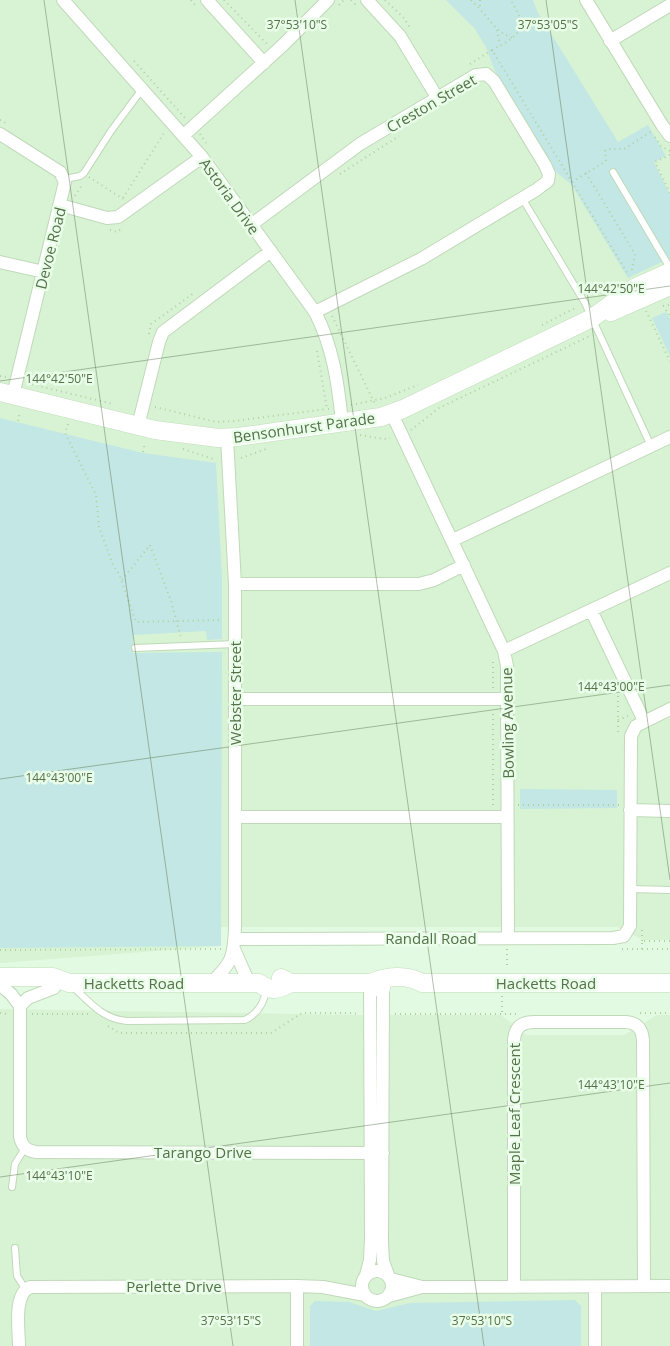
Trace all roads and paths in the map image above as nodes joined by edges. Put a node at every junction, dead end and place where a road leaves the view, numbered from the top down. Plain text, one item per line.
1 (63, 0) edge
2 (207, 0) edge
3 (224, 0) edge
4 (328, 0) edge
5 (368, 0) edge
6 (471, 0) edge
7 (480, 0) edge
8 (511, 0) edge
9 (586, 0) edge
10 (670, 5) edge
11 (480, 8) junction
12 (497, 30) junction
13 (273, 38) dead end
14 (513, 38) junction
15 (610, 41) junction
16 (500, 46) junction
17 (492, 50) dead end
18 (132, 59) dead end
19 (264, 63) junction
20 (143, 88) junction
21 (438, 99) junction
22 (192, 112) dead end
23 (187, 126) junction
24 (166, 131) dead end
25 (652, 131) dead end
26 (0, 134) edge
27 (401, 134) dead end
28 (670, 136) edge
29 (206, 143) dead end
30 (670, 155) edge
31 (202, 157) junction
32 (560, 162) dead end
33 (547, 169) junction
34 (613, 172) dead end
35 (586, 173) junction
36 (88, 176) dead end
37 (338, 176) dead end
38 (65, 179) junction
39 (572, 182) dead end
40 (670, 192) edge
41 (131, 194) dead end
42 (522, 198) junction
43 (123, 199) junction
44 (60, 205) junction
45 (251, 225) junction
46 (271, 251) junction
47 (0, 262) edge
48 (670, 268) edge
49 (44, 272) junction
50 (670, 272) edge
51 (630, 278) dead end
52 (670, 286) edge
53 (657, 305) dead end
54 (670, 305) edge
55 (650, 308) dead end
56 (320, 309) junction
57 (646, 310) dead end
58 (666, 310) dead end
59 (670, 316) edge
60 (592, 318) junction
61 (538, 328) dead end
62 (315, 345) dead end
63 (0, 376) edge
64 (420, 384) dead end
65 (10, 389) edge
66 (373, 401) junction
67 (116, 405) dead end
68 (144, 405) junction
69 (336, 413) junction
70 (387, 415) junction
71 (68, 424) dead end
72 (144, 427) junction
73 (416, 428) dead end
74 (359, 435) dead end
75 (670, 437) edge
76 (227, 438) junction
77 (390, 438) dead end
78 (384, 439) dead end
79 (651, 446) junction
80 (272, 447) dead end
81 (144, 452) dead end
82 (243, 458) dead end
83 (452, 540) junction
84 (464, 565) junction
85 (670, 573) edge
86 (122, 580) junction
87 (235, 584) junction
88 (591, 610) junction
89 (177, 620) junction
90 (223, 620) dead end
91 (235, 644) junction
92 (182, 646) junction
93 (135, 648) dead end
94 (499, 652) junction
95 (618, 694) dead end
96 (235, 699) junction
97 (493, 699) junction
98 (507, 699) junction
99 (670, 709) edge
100 (644, 721) junction
101 (618, 740) dead end
102 (618, 799) dead end
103 (630, 810) junction
104 (493, 811) junction
105 (508, 811) junction
106 (670, 811) edge
107 (235, 817) junction
108 (630, 889) junction
109 (670, 890) edge
110 (508, 938) junction
111 (670, 941) edge
112 (234, 944) junction
113 (642, 949) dead end
114 (210, 983) junction
115 (378, 983) junction
116 (670, 983) edge
117 (2, 985) edge
118 (258, 985) junction
119 (61, 986) junction
120 (20, 1006) junction
121 (632, 1013) dead end
122 (670, 1013) edge
123 (0, 1014) edge
124 (90, 1014) dead end
125 (522, 1014) dead end
126 (20, 1020) junction
127 (377, 1022) junction
128 (104, 1023) dead end
129 (25, 1148) junction
130 (377, 1153) junction
131 (12, 1187) dead end
132 (16, 1248) dead end
133 (389, 1277) junction
134 (364, 1278) junction
135 (297, 1286) junction
136 (422, 1286) junction
137 (595, 1286) junction
138 (644, 1286) junction
139 (670, 1286) edge
140 (323, 1287) junction
141 (514, 1287) junction
142 (26, 1290) junction
143 (365, 1294) junction
144 (389, 1296) junction
145 (19, 1346) edge
146 (297, 1346) edge
147 (595, 1346) edge

1 - 20 street, Astoria Drive
2 - 19 street
3 - 13 path
4 - 19 street
5 - 21 street
6 - 11 path
7 - 11 path
8 - 14 path
9 - 15 street
10 - 15 street
11 - 12 path
12 - 14 path
12 - 16 path
14 - 16 path
15 - 28 street
16 - 17 path
18 - 23 path
19 - 23 street
20 - 23 street, Astoria Drive
20 - 38 lane
21 - 33 street, Creston Street
21 - 45 street, Creston Street
22 - 23 path
23 - 29 path
23 - 31 street, Astoria Drive
24 - 43 path
25 - 35 path
26 - 38 street
27 - 37 path
30 - 40 path
31 - 44 street
31 - 45 street, Astoria Drive
32 - 33 path
33 - 42 street
34 - 48 lane
35 - 39 path
35 - 51 path
36 - 43 path
38 - 44 street, Devoe Road
41 - 43 path
42 - 56 street
42 - 60 lane
44 - 49 street, Devoe Road
45 - 46 street, Astoria Drive
46 - 56 street, Astoria Drive
46 - 68 street
47 - 49 street
49 - 65 street, Devoe Road
50 - 60 street, Bensonhurst Parade
52 - 60 street, Bensonhurst Parade
53 - 54 path
55 - 57 path
56 - 66 path
56 - 69 street, Astoria Drive
58 - 59 path
60 - 61 path
60 - 70 street, Bensonhurst Parade
60 - 73 path
60 - 79 lane
62 - 69 path
63 - 65 path
64 - 66 path
65 - 67 path
65 - 72 street, Bensonhurst Parade
66 - 69 path
66 - 70 path
68 - 69 path
68 - 72 street
69 - 70 street, Bensonhurst Parade
69 - 76 street, Bensonhurst Parade
70 - 77 path
70 - 83 street, Bowling Avenue
71 - 86 path
72 - 76 street, Bensonhurst Parade
72 - 81 path
74 - 78 path
75 - 79 street
76 - 87 street, Webster Street
79 - 83 street
80 - 82 path
83 - 84 street, Bowling Avenue
84 - 87 street
84 - 94 street, Bowling Avenue
85 - 88 street
86 - 89 path
86 - 89 path
87 - 91 street, Webster Street
88 - 94 street
88 - 100 street
89 - 90 path
89 - 92 path
91 - 92 lane
91 - 96 street, Webster Street
92 - 93 lane
94 - 97 path
94 - 98 street, Bowling Avenue
95 - 101 path
96 - 97 street
96 - 107 street, Webster Street
97 - 98 street
97 - 104 path
98 - 105 street, Bowling Avenue
99 - 100 street
100 - 103 street
102 - 105 path
103 - 106 street
103 - 108 street
104 - 105 street
104 - 105 path
104 - 107 street
105 - 110 street, Bowling Avenue
107 - 112 street, Webster Street
108 - 109 lane
108 - 110 street, Randall Road
110 - 112 street, Randall Road
111 - 113 path
112 - 114 street, Webster Street
112 - 118 street, Webster Street
114 - 118 street, Hacketts Road
114 - 119 street, Hacketts Road
115 - 116 street, Hacketts Road
115 - 118 street, Hacketts Road
115 - 127 street
117 - 119 street, Hacketts Road
117 - 120 street
118 - 119 lane
119 - 120 street
120 - 126 street
121 - 122 path
123 - 126 path
124 - 126 path
125 - 127 path
126 - 129 street
127 - 128 path
127 - 130 street
129 - 130 street, Tarango Drive
129 - 131 lane
130 - 133 street
130 - 134 street
132 - 142 lane
133 - 134 street
133 - 136 street
133 - 144 street
134 - 140 street, Perlette Drive
134 - 143 street
135 - 140 street, Perlette Drive
135 - 142 street, Perlette Drive
135 - 146 street
136 - 141 street
136 - 144 street
137 - 138 street
137 - 141 street
137 - 147 street
138 - 139 street
138 - 141 street, Maple Leaf Crescent
140 - 143 street, Perlette Drive
142 - 145 street
143 - 144 street

